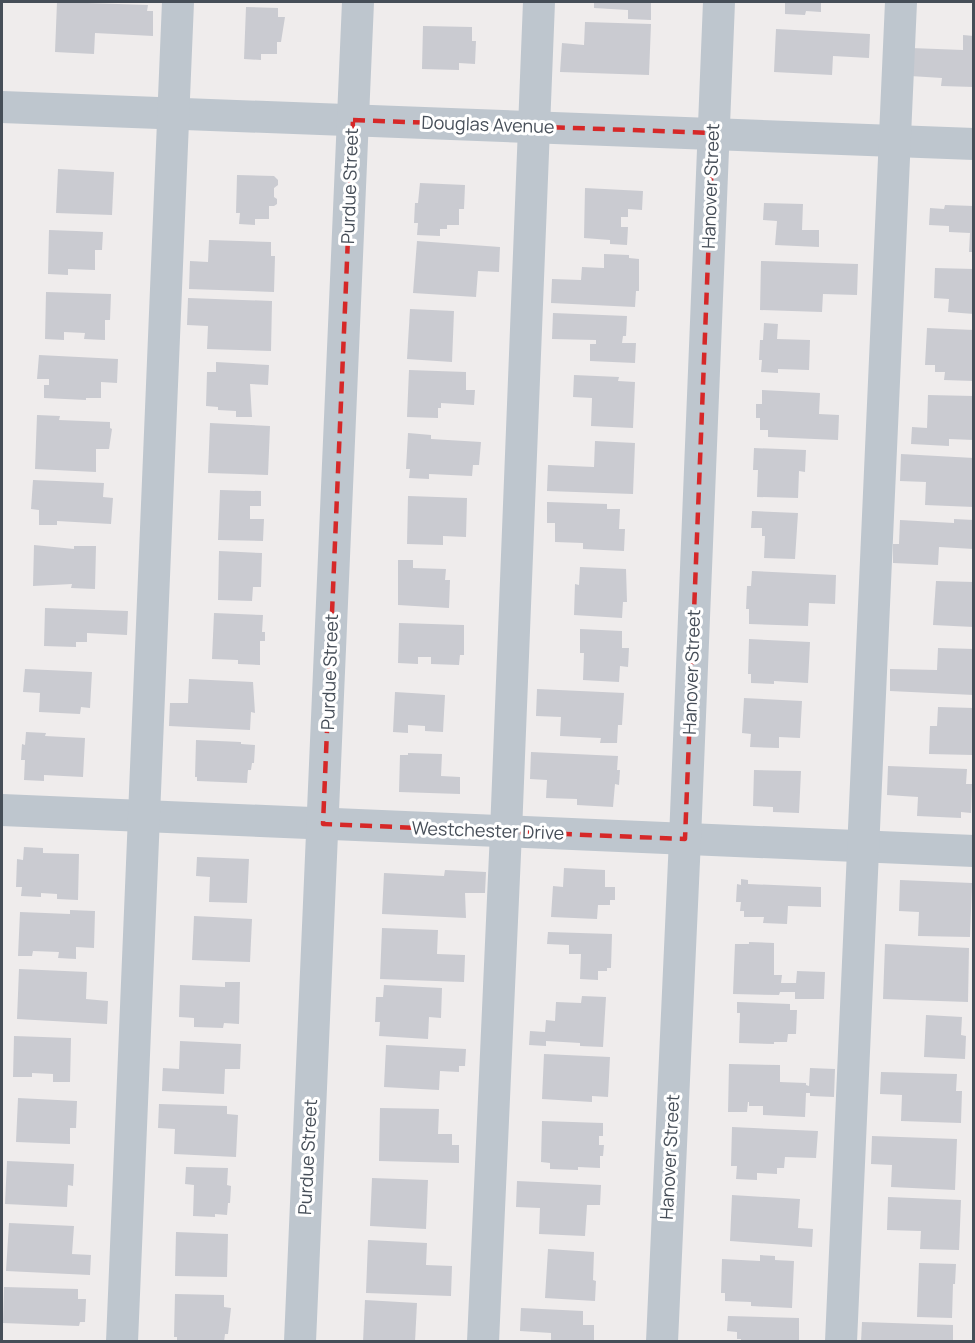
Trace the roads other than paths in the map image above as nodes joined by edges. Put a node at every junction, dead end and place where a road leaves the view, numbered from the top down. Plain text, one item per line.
1 (178, 2) edge
2 (358, 2) edge
3 (539, 2) edge
4 (719, 2) edge
5 (901, 2) edge
6 (2, 107) edge
7 (173, 114) junction
8 (353, 120) junction
9 (534, 126) junction
10 (713, 133) junction
11 (895, 141) junction
12 (974, 144) edge
13 (2, 810) edge
14 (143, 816) junction
15 (323, 824) junction
16 (506, 832) junction
17 (685, 839) junction
18 (864, 847) junction
19 (974, 851) edge
20 (122, 1341) edge
21 (300, 1341) edge
22 (483, 1341) edge
23 (662, 1341) edge
24 (842, 1341) edge

1 - 7 street
2 - 8 street, Purdue Street
3 - 9 street
4 - 10 street, Hanover Street
5 - 11 street
6 - 7 street, Douglas Avenue
7 - 8 street, Douglas Avenue
7 - 14 street
8 - 9 street, Douglas Avenue
8 - 15 street, Purdue Street
9 - 10 street, Douglas Avenue
9 - 16 street
10 - 11 street, Douglas Avenue
10 - 17 street, Hanover Street
11 - 12 street, Douglas Avenue
11 - 18 street
13 - 14 street, Westchester Drive
14 - 15 street, Westchester Drive
14 - 20 street
15 - 16 street, Westchester Drive
15 - 21 street, Purdue Street
16 - 17 street, Westchester Drive
16 - 22 street
17 - 18 street, Westchester Drive
17 - 23 street, Hanover Street
18 - 19 street, Westchester Drive
18 - 24 street

